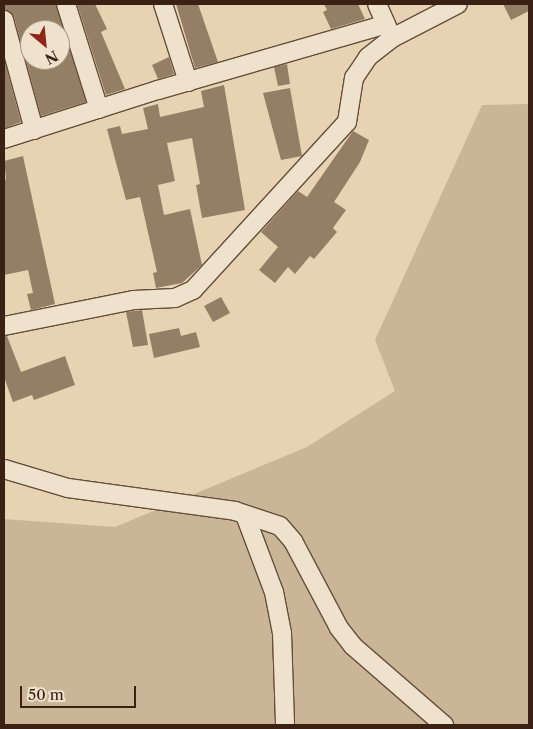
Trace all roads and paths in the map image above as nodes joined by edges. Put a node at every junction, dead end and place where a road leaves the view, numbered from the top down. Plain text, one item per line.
1 (66, 4) edge
2 (163, 4) edge
3 (377, 4) edge
4 (458, 4) edge
5 (4, 20) edge
6 (389, 31) junction
7 (188, 82) junction
8 (99, 109) junction
9 (34, 130) junction
10 (4, 140) edge
11 (4, 326) edge
12 (4, 470) edge
13 (245, 515) junction
14 (286, 725) edge
15 (444, 725) edge

1 - 8 street
2 - 7 street
3 - 6 street
4 - 6 street
5 - 9 street
6 - 7 street
6 - 11 street
7 - 8 street
8 - 9 street
9 - 10 street
12 - 13 street
13 - 14 street
13 - 15 street

